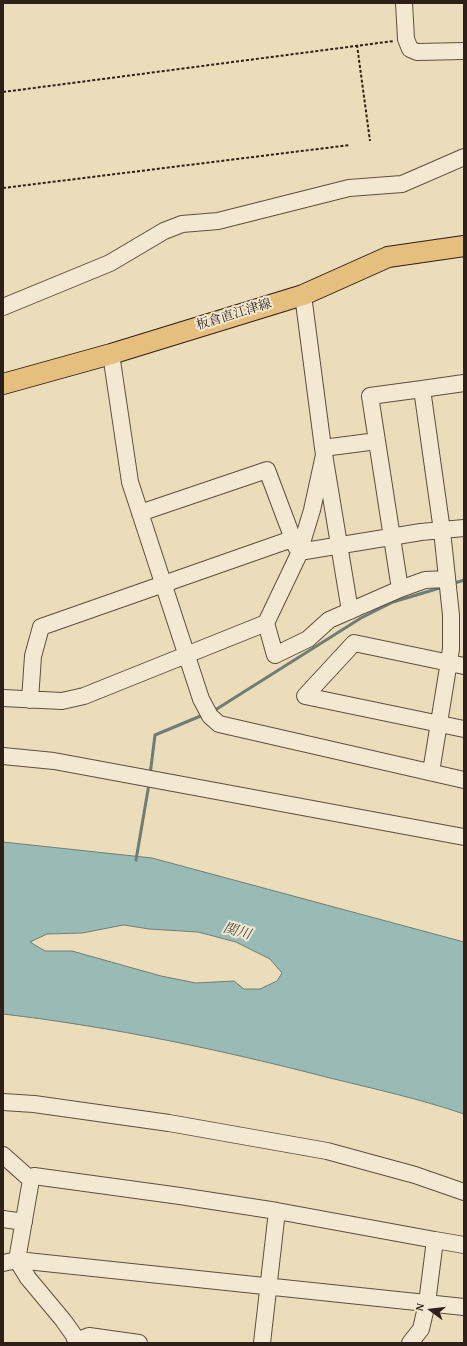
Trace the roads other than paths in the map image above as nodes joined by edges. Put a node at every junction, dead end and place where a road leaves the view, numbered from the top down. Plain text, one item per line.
1 (404, 3) edge
2 (464, 51) edge
3 (464, 157) edge
4 (464, 246) edge
5 (303, 295) junction
6 (3, 307) edge
7 (111, 354) junction
8 (464, 383) edge
9 (3, 384) edge
10 (422, 389) junction
11 (376, 441) junction
12 (323, 451) junction
13 (140, 513) junction
14 (464, 528) edge
15 (442, 531) junction
16 (390, 537) junction
17 (338, 545) junction
18 (296, 546) junction
19 (447, 579) junction
20 (163, 584) junction
21 (400, 589) junction
22 (350, 611) junction
23 (266, 623) junction
24 (186, 655) junction
25 (456, 664) edge
26 (3, 698) edge
27 (30, 700) junction
28 (438, 724) junction
29 (464, 729) edge
30 (3, 756) edge
31 (431, 772) junction
32 (464, 780) edge
33 (464, 837) edge
34 (3, 1102) edge
35 (3, 1155) edge
36 (31, 1180) junction
37 (464, 1192) edge
38 (277, 1211) junction
39 (3, 1219) edge
40 (24, 1222) junction
41 (435, 1240) junction
42 (464, 1245) edge
43 (10, 1261) edge
44 (268, 1286) junction
45 (427, 1303) junction
46 (464, 1307) edge
47 (77, 1342) edge
48 (138, 1343) edge
49 (262, 1343) edge
50 (410, 1343) edge

1 - 2 street
3 - 6 street
4 - 5 main road, 板倉直江津線
5 - 7 main road, 板倉直江津線
5 - 12 street
7 - 9 main road, 板倉直江津線
7 - 13 street
8 - 10 street
10 - 11 street
10 - 15 street
11 - 12 street
11 - 16 street
12 - 17 street
12 - 18 street
13 - 18 street
13 - 20 street
14 - 15 street
15 - 16 street
15 - 19 street
16 - 17 street
16 - 21 street
17 - 18 street
17 - 22 street
18 - 20 street
18 - 23 street
19 - 21 street
19 - 25 street
20 - 24 street
20 - 27 street
21 - 22 street
22 - 23 street
23 - 24 street
24 - 27 street
24 - 31 street
25 - 28 street
25 - 28 street
26 - 27 street
28 - 29 street
28 - 31 street
30 - 33 street
31 - 32 street
34 - 37 street
35 - 36 street
36 - 38 street
36 - 40 street
38 - 41 street
38 - 44 street
39 - 40 street
40 - 43 street
41 - 42 street
41 - 45 street
43 - 44 street
43 - 47 street
44 - 45 street
44 - 49 street
45 - 46 street
45 - 50 street
47 - 48 street

